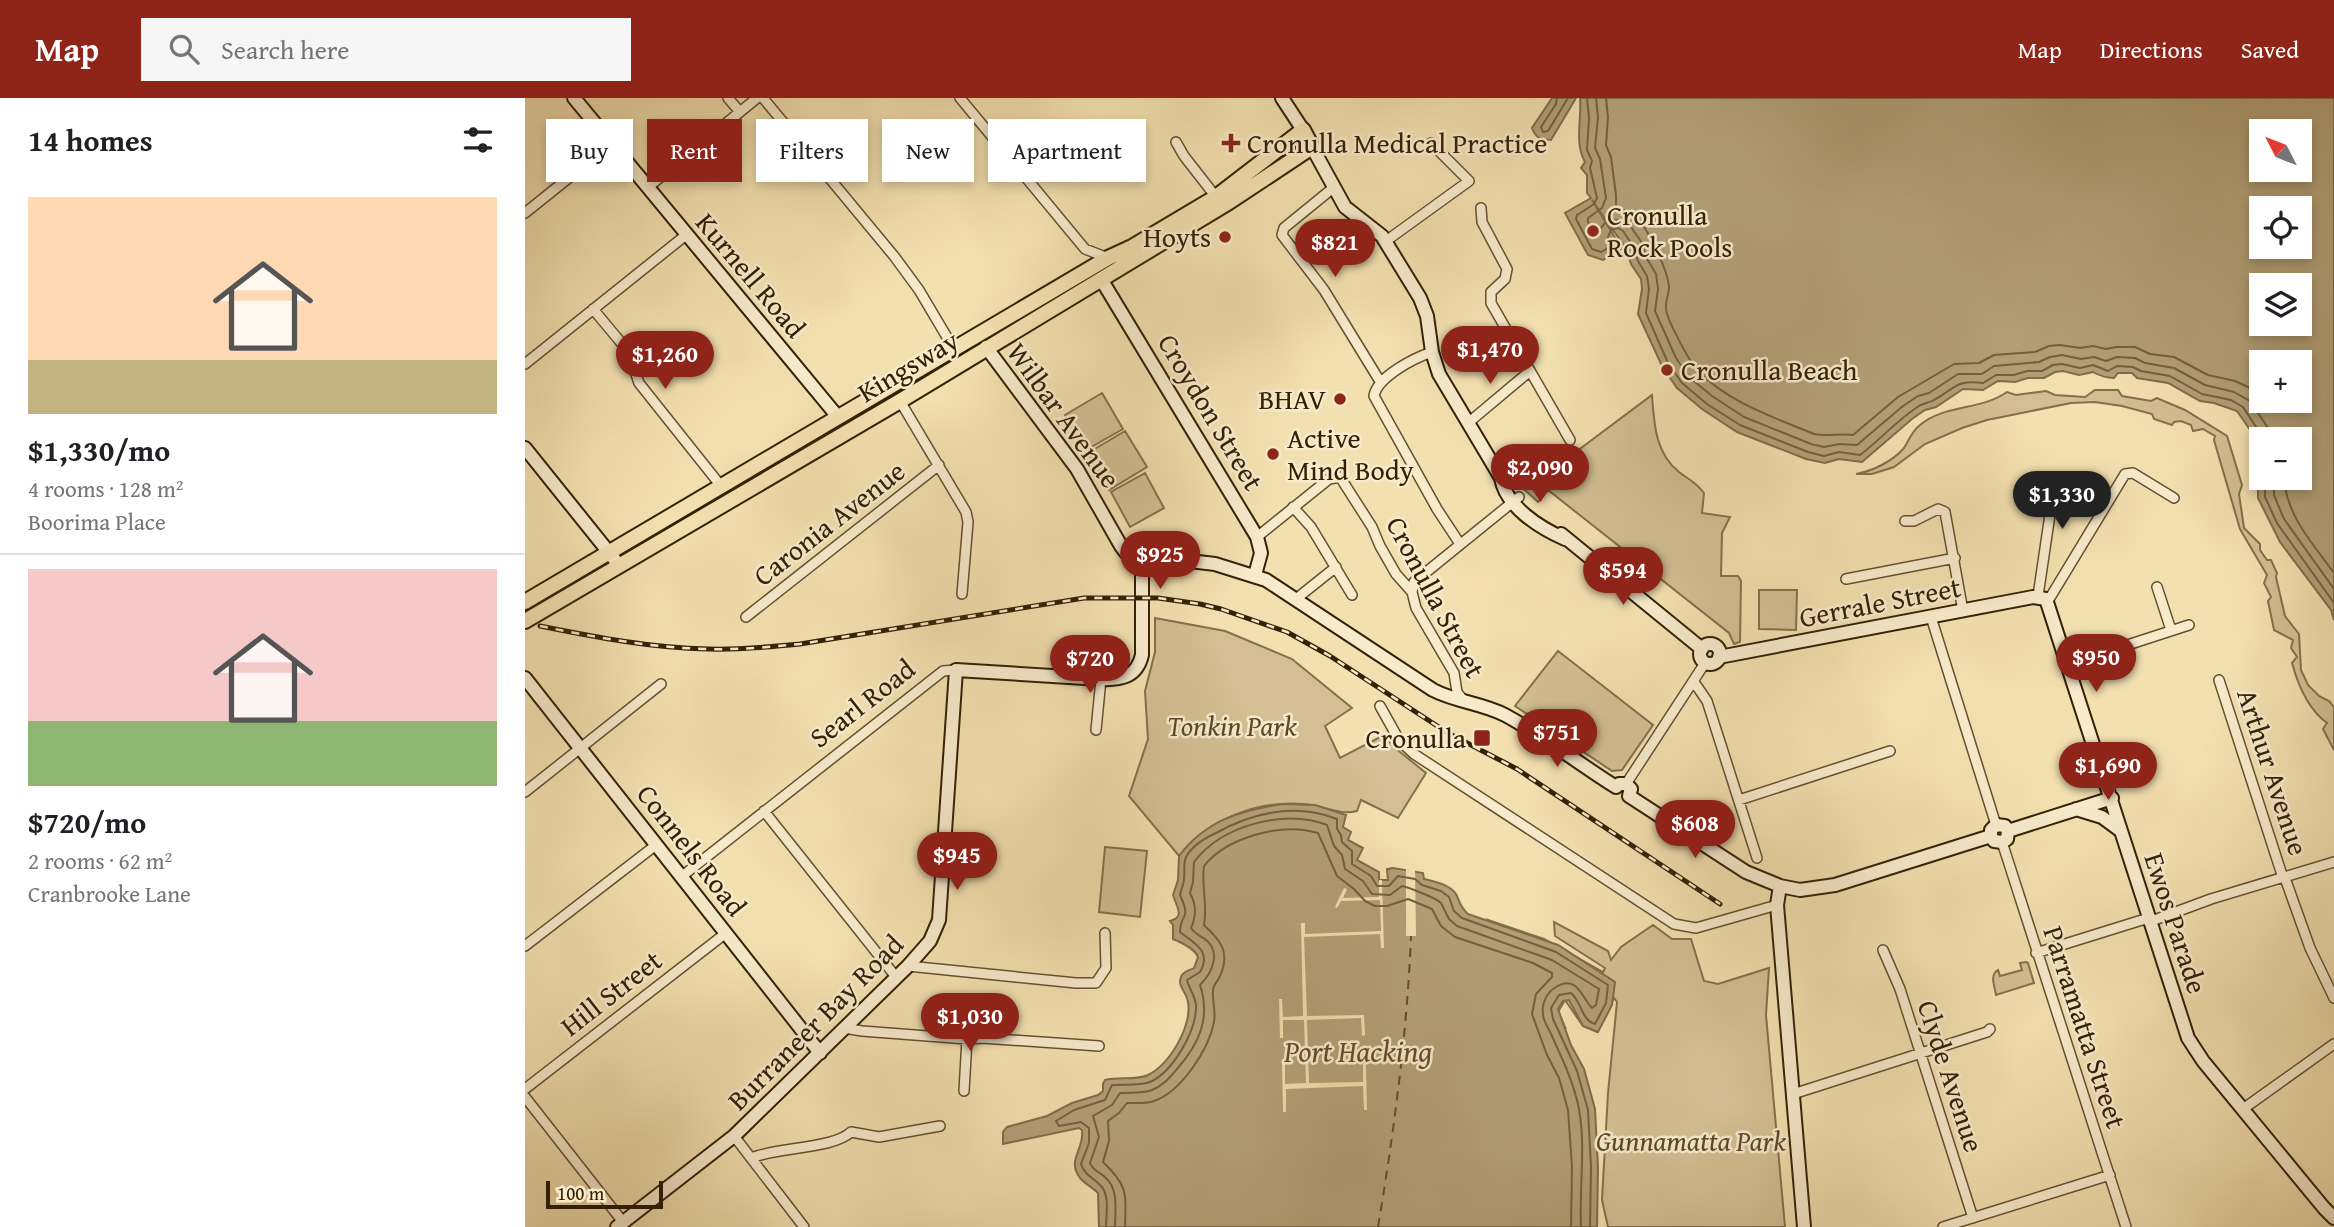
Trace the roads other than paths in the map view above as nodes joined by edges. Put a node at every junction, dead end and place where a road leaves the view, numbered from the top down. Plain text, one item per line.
1 (574, 98) edge
2 (728, 98) edge
3 (757, 98) edge
4 (763, 98) edge
5 (960, 98) edge
6 (1282, 98) edge
7 (740, 112) junction
8 (591, 119) edge
9 (1303, 130) junction
10 (1176, 142) dead end
11 (1431, 143) dead end
12 (1312, 146) junction
13 (1272, 153) junction
14 (1287, 161) junction
15 (633, 171) edge
16 (564, 182) edge
17 (647, 188) junction
18 (1333, 188) junction
19 (1216, 197) junction
20 (1481, 208) dead end
21 (525, 213) edge
22 (686, 235) junction
23 (1386, 241) junction
24 (1132, 247) junction
25 (1085, 249) junction
26 (1108, 258) junction
27 (1088, 270) junction
28 (1101, 279) junction
29 (1062, 286) junction
30 (593, 309) junction
31 (981, 341) junction
32 (954, 349) junction
33 (1432, 352) junction
34 (525, 364) edge
35 (1530, 371) junction
36 (1381, 383) junction
37 (891, 387) junction
38 (900, 401) junction
39 (838, 417) junction
40 (1468, 423) junction
41 (1570, 440) dead end
42 (525, 448) edge
43 (939, 465) junction
44 (721, 486) junction
45 (2043, 492) dead end
46 (2174, 498) dead end
47 (1515, 499) junction
48 (1293, 507) junction
49 (1905, 521) dead end
50 (1257, 537) junction
51 (1460, 544) junction
52 (609, 552) junction
53 (1955, 558) junction
54 (1131, 559) junction
55 (619, 566) junction
56 (1147, 566) junction
57 (1336, 567) junction
58 (1260, 577) junction
59 (1846, 579) dead end
60 (2157, 587) dead end
61 (1412, 592) junction
62 (962, 594) dead end
63 (1352, 596) dead end
64 (1296, 598) junction
65 (2043, 599) junction
66 (525, 602) edge
67 (1963, 611) junction
68 (746, 617) dead end
69 (1931, 617) junction
70 (525, 621) edge
71 (2189, 625) dead end
72 (2171, 630) junction
73 (1702, 649) junction
74 (1720, 657) junction
75 (1705, 663) junction
76 (2069, 664) junction
77 (955, 670) junction
78 (525, 678) edge
79 (1101, 679) junction
80 (2219, 680) dead end
81 (1694, 682) junction
82 (661, 684) dead end
83 (1463, 700) junction
84 (1380, 706) dead end
85 (1096, 730) dead end
86 (581, 748) junction
87 (1890, 751) dead end
88 (1624, 789) junction
89 (525, 792) edge
90 (2112, 799) junction
91 (1739, 800) junction
92 (2076, 809) junction
93 (764, 811) junction
94 (2121, 831) junction
95 (1999, 833) junction
96 (656, 845) junction
97 (1757, 858) dead end
98 (2334, 862) edge
99 (681, 877) junction
100 (2284, 878) junction
101 (1780, 886) junction
102 (1777, 905) junction
103 (2150, 919) junction
104 (726, 933) junction
105 (1105, 933) dead end
106 (525, 946) edge
107 (1883, 950) dead end
108 (2036, 953) junction
109 (908, 966) junction
110 (896, 977) junction
111 (2334, 998) edge
112 (844, 1028) junction
113 (1990, 1029) dead end
114 (967, 1039) junction
115 (2334, 1044) edge
116 (1099, 1046) dead end
117 (820, 1053) junction
118 (1919, 1053) junction
119 (525, 1089) edge
120 (964, 1091) dead end
121 (1793, 1094) junction
122 (527, 1102) edge
123 (2243, 1109) junction
124 (940, 1126) dead end
125 (734, 1136) junction
126 (751, 1157) junction
127 (2110, 1175) junction
128 (1973, 1218) junction
129 (2334, 1218) edge
130 (620, 1225) edge
131 (804, 1227) edge
132 (1804, 1227) edge
133 (1943, 1227) edge
134 (2126, 1227) edge

1 - 8 street, Kurnell Road
2 - 7 street
3 - 7 street
4 - 32 street
5 - 25 street
6 - 9 street
7 - 17 street
9 - 12 main road
9 - 13 main road, Kingsway
10 - 19 street
11 - 23 street
12 - 14 main road, Kingsway
12 - 18 street
13 - 14 main road
13 - 19 main road, Kingsway
14 - 28 main road, Kingsway
15 - 17 street, Kurnell Road
16 - 21 street
17 - 22 street, Kurnell Road
18 - 23 street
18 - 36 street
19 - 24 main road, Kingsway
20 - 35 street
22 - 30 street
22 - 39 street, Kurnell Road
23 - 33 street
24 - 26 main road, Kingsway
24 - 28 main road
25 - 26 street
25 - 27 street
26 - 27 main road, Kingsway
27 - 29 main road, Kingsway
28 - 29 main road
28 - 31 main road, Kingsway
28 - 50 street, Croydon Street
29 - 31 main road, Kingsway
30 - 34 street
30 - 44 street
31 - 32 main road, Kingsway
31 - 38 main road, Kingsway
31 - 54 street, Wilbar Avenue
32 - 37 main road, Kingsway
33 - 36 street
33 - 40 street
35 - 40 street
35 - 41 street
36 - 51 street
37 - 38 main road
37 - 39 main road, Kingsway
38 - 43 street
38 - 55 main road, Kingsway
39 - 44 main road, Kingsway
40 - 47 street
42 - 52 street
43 - 62 street
43 - 68 street, Caronia Avenue
44 - 52 main road, Kingsway
45 - 65 street
46 - 65 street
47 - 51 street
47 - 73 street
48 - 50 street
48 - 57 street
48 - 61 street, Cronulla Street
49 - 53 street
50 - 58 street
51 - 61 street
52 - 55 street
52 - 66 main road, Kingsway
53 - 59 street
53 - 67 street
54 - 56 street
54 - 56 street, Wilbar Avenue
55 - 70 main road, Kingsway
56 - 58 street
56 - 79 street, Searl Road
57 - 63 street
57 - 64 street
58 - 64 street
60 - 72 street
61 - 83 street, Cronulla Street
64 - 83 street
65 - 67 street, Gerrale Street
65 - 76 street, Ewos Parade
67 - 69 street, Gerrale Street
69 - 74 street, Gerrale Street
69 - 95 street, Parramatta Street
71 - 72 street
72 - 76 street
73 - 74 street
73 - 75 street
74 - 75 street
75 - 81 street
76 - 90 street, Ewos Parade
77 - 79 street, Searl Road
77 - 93 street, Searl Road
77 - 109 street, Burraneer Bay Road
78 - 86 street, Connels Road
79 - 85 street
80 - 100 street, Arthur Avenue
81 - 88 street
81 - 91 street
82 - 86 street
83 - 88 street, Cronulla Street
84 - 102 street
86 - 89 street
86 - 96 street, Connels Road
87 - 91 street
88 - 101 street, Cronulla Street
90 - 92 street, Cronulla Street
90 - 94 street, Ewos Parade
91 - 97 street
92 - 94 street
92 - 95 street, Cronulla Street
93 - 99 street, Searl Road
93 - 110 street
94 - 103 street, Ewos Parade
95 - 101 street, Cronulla Street
95 - 108 street, Parramatta Street
96 - 99 street, Connels Road
96 - 106 street
98 - 100 street
99 - 104 street, Connels Road
100 - 103 street
100 - 111 street, Arthur Avenue
101 - 102 street
102 - 121 street
103 - 108 street
103 - 123 street, Ewos Parade
104 - 117 street, Connels Road
104 - 119 street, Hill Street
105 - 109 street
107 - 118 street, Clyde Avenue
108 - 127 street, Parramatta Street
109 - 110 street, Burraneer Bay Road
110 - 112 street, Burraneer Bay Road
112 - 114 street
112 - 117 street, Burraneer Bay Road
113 - 118 street
114 - 116 street
114 - 120 street
115 - 123 street
117 - 125 street, Burraneer Bay Road
118 - 121 street
118 - 128 street, Clyde Avenue
121 - 132 street
122 - 130 street
123 - 129 street, Ewos Parade
124 - 126 street
125 - 126 street
125 - 130 street, Burraneer Bay Road
126 - 131 street
127 - 128 street
127 - 134 street, Parramatta Street
128 - 133 street

